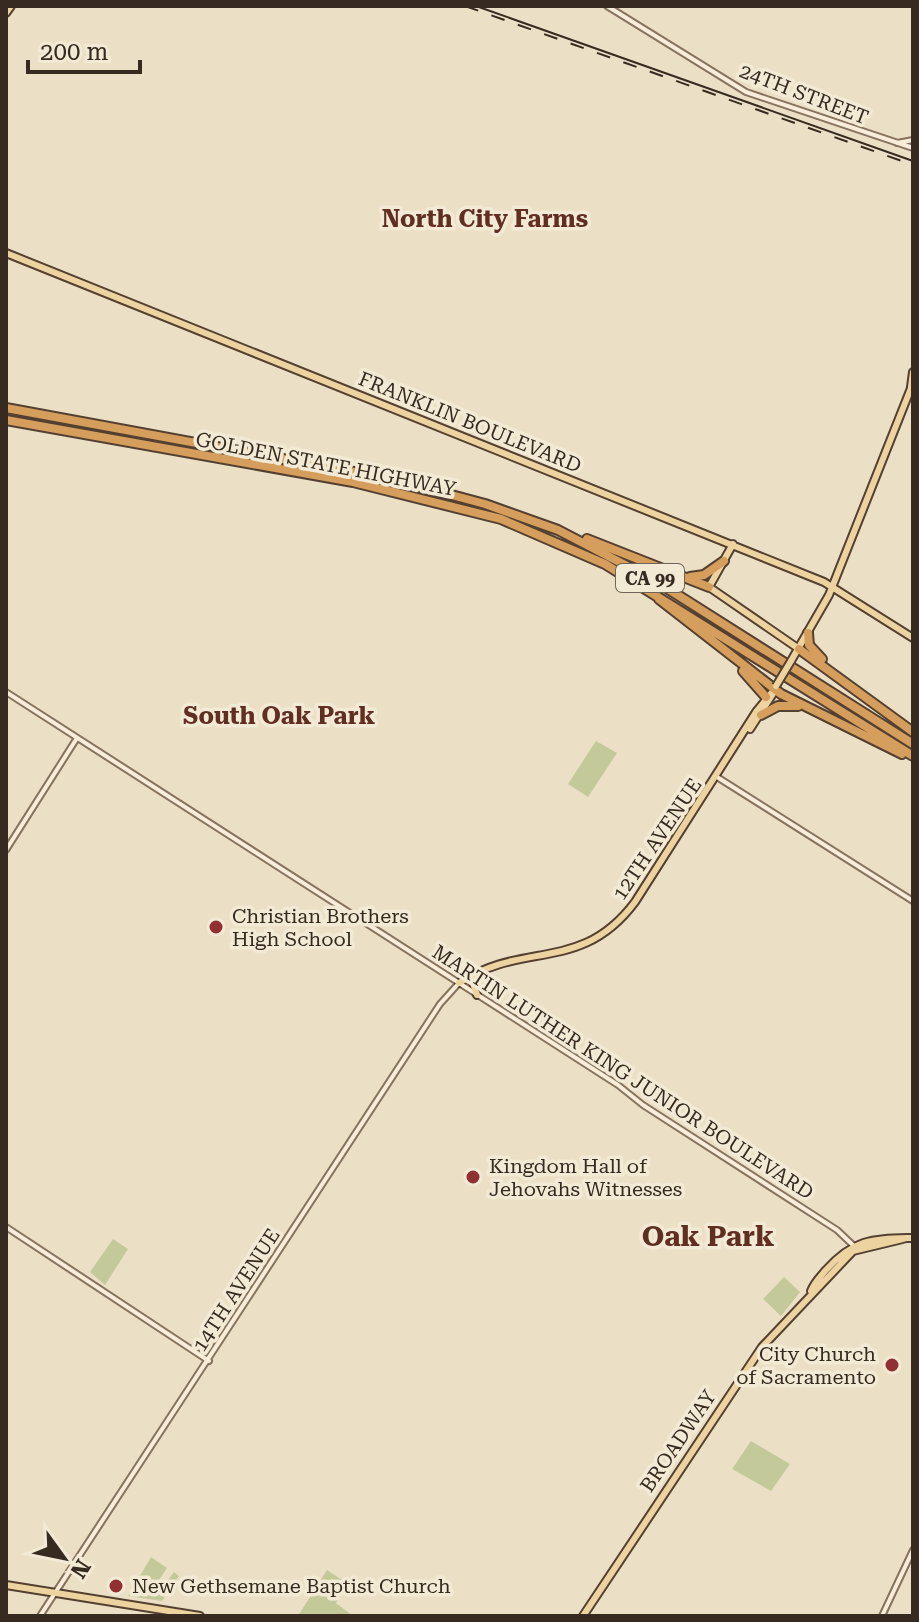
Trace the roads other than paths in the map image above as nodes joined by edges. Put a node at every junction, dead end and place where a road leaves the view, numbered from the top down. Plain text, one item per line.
1 (11, 6) edge
2 (607, 6) edge
3 (6, 13) edge
4 (913, 140) edge
5 (890, 144) junction
6 (913, 148) edge
7 (6, 253) edge
8 (913, 372) edge
9 (912, 385) edge
10 (6, 407) edge
11 (6, 420) edge
12 (558, 530) junction
13 (733, 544) junction
14 (724, 561) junction
15 (684, 578) junction
16 (832, 586) junction
17 (709, 587) junction
18 (653, 592) junction
19 (808, 633) junction
20 (913, 638) edge
21 (797, 651) junction
22 (729, 656) junction
23 (836, 674) junction
24 (775, 688) junction
25 (6, 692) edge
26 (766, 697) junction
27 (805, 708) junction
28 (761, 715) junction
29 (747, 731) junction
30 (913, 732) edge
31 (77, 738) junction
32 (913, 744) edge
33 (913, 758) edge
34 (717, 777) junction
35 (6, 850) edge
36 (913, 901) edge
37 (479, 972) junction
38 (459, 983) junction
39 (477, 995) junction
40 (6, 1227) edge
41 (910, 1238) edge
42 (855, 1247) junction
43 (209, 1361) junction
44 (913, 1550) edge
45 (6, 1585) edge
46 (55, 1593) junction
47 (40, 1616) edge
48 (200, 1616) edge
49 (583, 1616) edge
50 (882, 1616) edge

1 - 3 main road
2 - 5 street, 24TH STREET
4 - 5 street
5 - 6 street, 24TH STREET
7 - 13 main road, FRANKLIN BOULEVARD
8 - 9 main road, 12TH AVENUE
9 - 16 main road, 12TH AVENUE
10 - 12 highway, GOLDEN STATE HIGHWAY / CA 99
11 - 18 highway, GOLDEN STATE HIGHWAY / CA 99
12 - 15 highway
12 - 32 highway, GOLDEN STATE HIGHWAY / CA 99
13 - 14 main road
13 - 16 main road, FRANKLIN BOULEVARD
14 - 15 highway
14 - 17 main road
15 - 17 highway
16 - 19 main road, 12TH AVENUE
16 - 20 main road, FRANKLIN BOULEVARD
17 - 21 main road
18 - 22 highway
18 - 33 highway, GOLDEN STATE HIGHWAY / CA 99
19 - 21 main road, 12TH AVENUE
19 - 23 highway
21 - 23 highway
21 - 24 main road, 12TH AVENUE, bridge
22 - 24 highway
22 - 26 highway
23 - 30 highway
24 - 26 main road, 12TH AVENUE
24 - 27 highway
24 - 28 main road, 12TH AVENUE
25 - 31 street, MARTIN LUTHER KING JUNIOR BOULEVARD
26 - 29 main road, 12TH AVENUE
27 - 28 highway
27 - 33 highway
28 - 29 main road, 12TH AVENUE
29 - 34 main road, 12TH AVENUE
31 - 35 street
31 - 38 street, MARTIN LUTHER KING JUNIOR BOULEVARD
34 - 36 street
34 - 37 main road, 12TH AVENUE
37 - 38 main road
37 - 39 main road
38 - 39 street, MARTIN LUTHER KING JUNIOR BOULEVARD
38 - 43 street, 14TH AVENUE
39 - 42 street, MARTIN LUTHER KING JUNIOR BOULEVARD
40 - 43 street
41 - 42 main road
42 - 49 main road, BROADWAY
43 - 46 street, 14TH AVENUE
44 - 50 street
45 - 46 main road
46 - 47 street, 14TH AVENUE
46 - 48 main road

